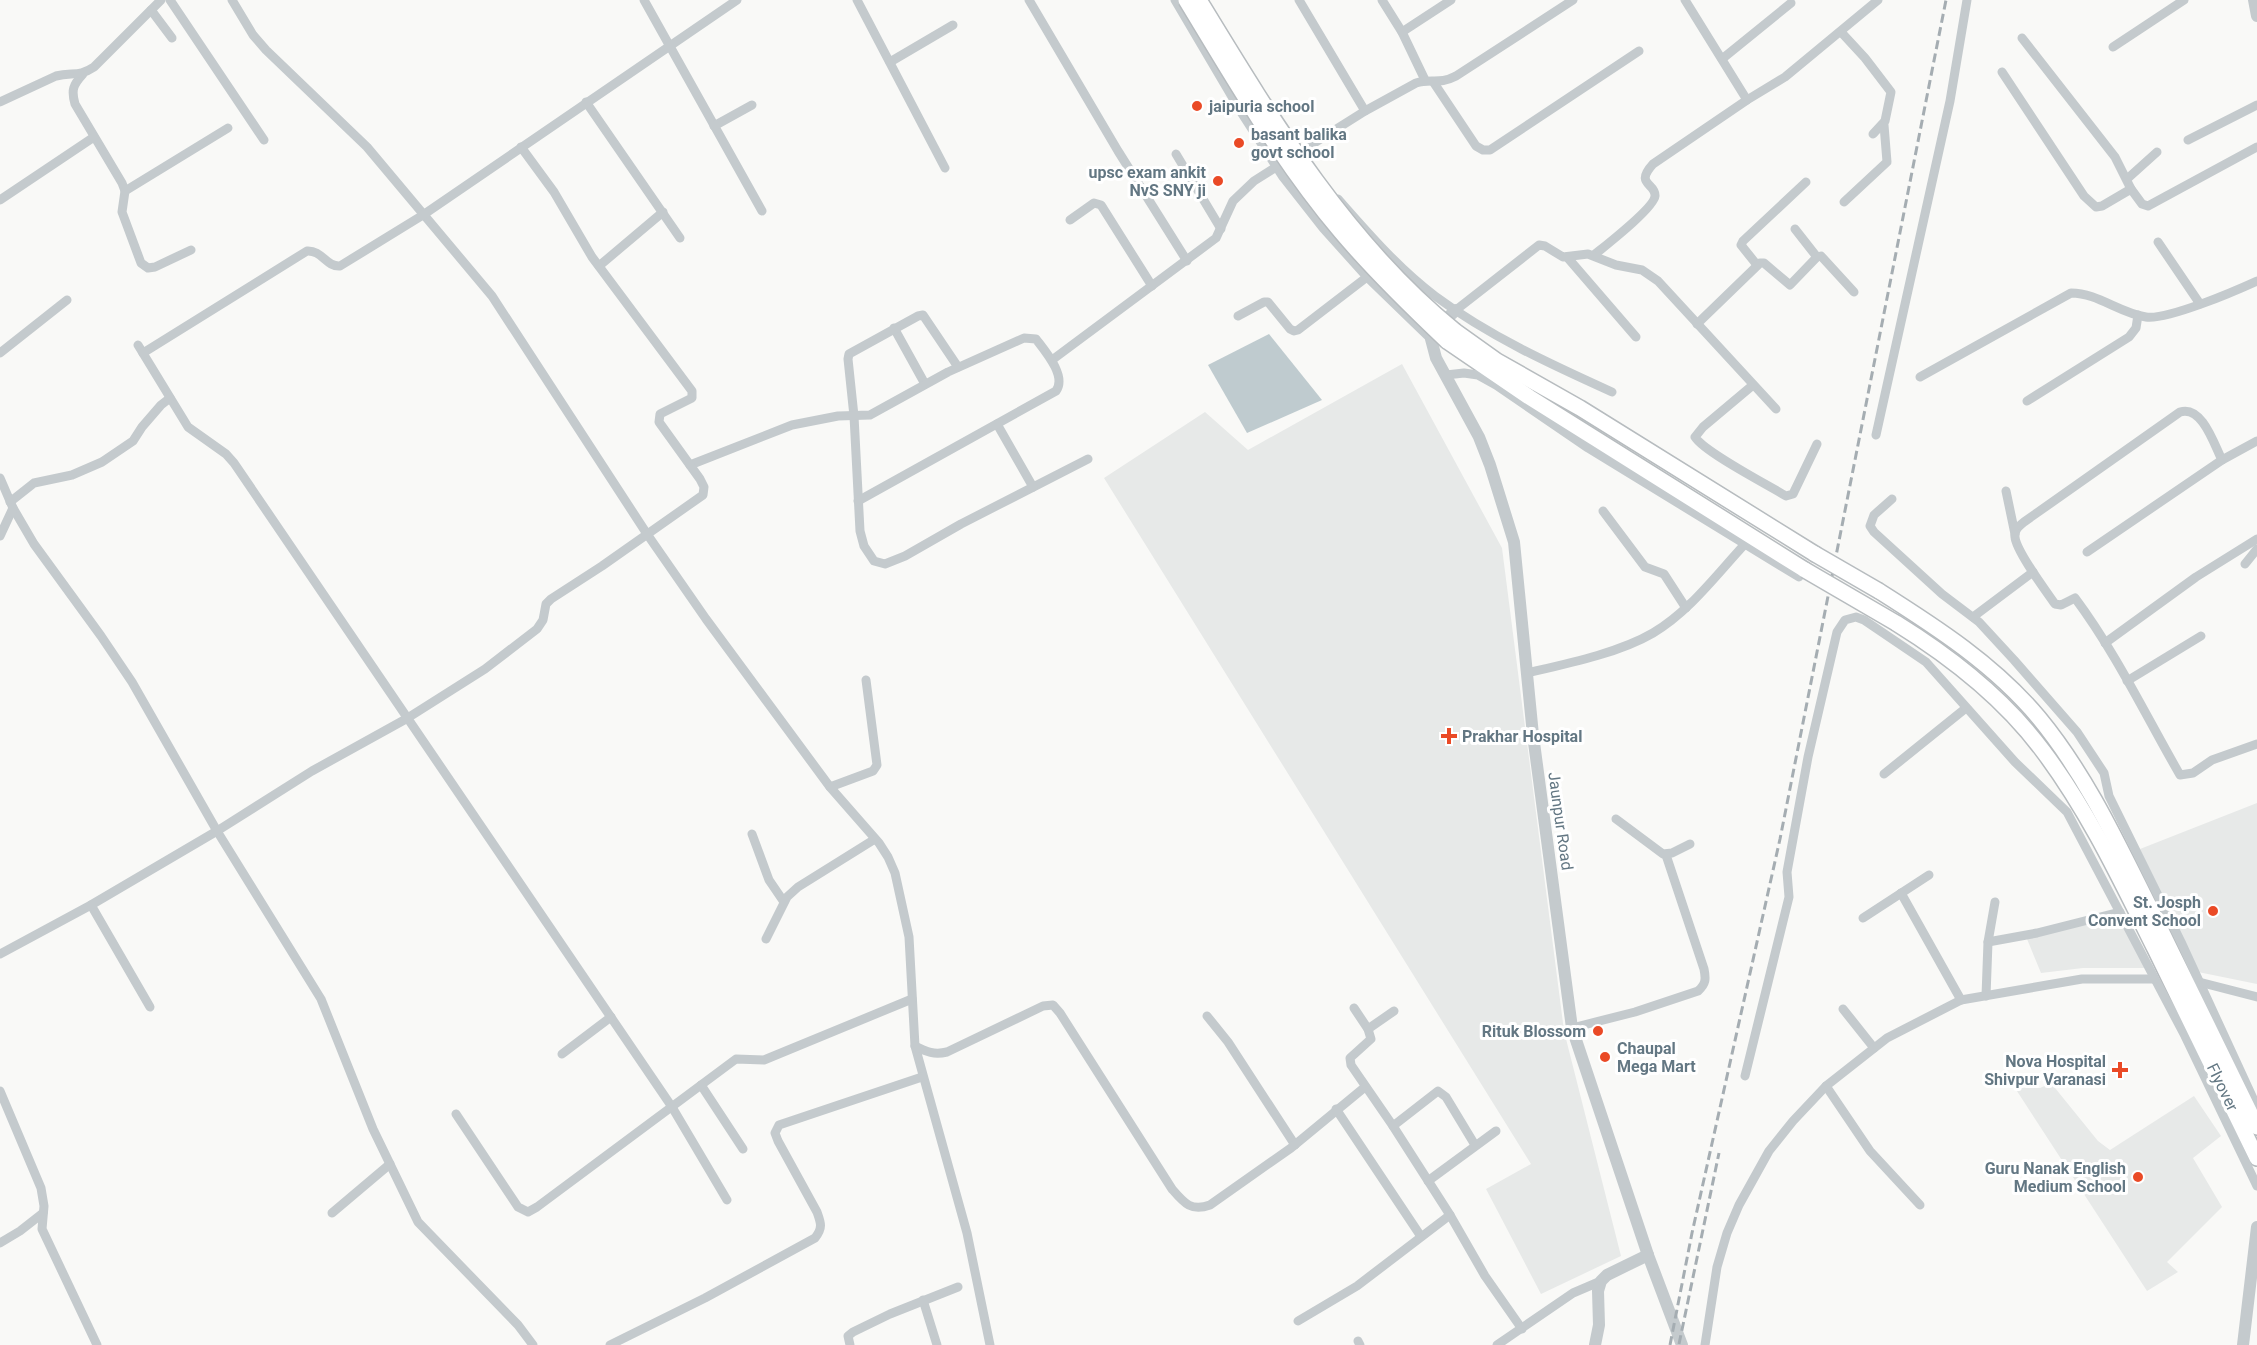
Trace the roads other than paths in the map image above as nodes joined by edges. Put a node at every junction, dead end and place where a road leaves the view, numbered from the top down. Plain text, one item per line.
1 (161, 0) edge
2 (170, 0) edge
3 (232, 0) edge
4 (644, 0) edge
5 (737, 0) edge
6 (857, 0) edge
7 (1029, 0) edge
8 (1175, 0) edge
9 (1186, 0) edge
10 (1199, 0) edge
11 (1205, 0) edge
12 (1299, 0) edge
13 (1382, 0) edge
14 (1451, 0) edge
15 (1573, 0) edge
16 (1685, 0) edge
17 (1878, 0) edge
18 (1967, 0) edge
19 (2184, 0) edge
20 (2254, 0) edge
21 (1791, 3) dead end
22 (151, 10) junction
23 (2257, 16) edge
24 (954, 25) dead end
25 (1402, 32) junction
26 (1841, 32) junction
27 (172, 38) dead end
28 (2022, 38) dead end
29 (668, 46) junction
30 (2113, 47) dead end
31 (1639, 51) dead end
32 (1722, 59) junction
33 (890, 62) junction
34 (2002, 72) dead end
35 (83, 74) junction
36 (1429, 81) junction
37 (1747, 100) junction
38 (0, 102) edge
39 (586, 102) junction
40 (752, 105) dead end
41 (2257, 105) edge
42 (1365, 111) junction
43 (1884, 125) junction
44 (714, 126) junction
45 (228, 128) dead end
46 (1873, 134) dead end
47 (94, 137) junction
48 (264, 140) dead end
49 (2188, 140) dead end
50 (522, 147) junction
51 (2257, 147) edge
52 (1301, 151) junction
53 (2157, 152) dead end
54 (1176, 154) dead end
55 (1276, 166) junction
56 (945, 168) dead end
57 (2127, 178) junction
58 (1806, 182) dead end
59 (2131, 189) junction
60 (125, 191) junction
61 (0, 200) edge
62 (1844, 202) dead end
63 (762, 211) dead end
64 (663, 212) junction
65 (423, 215) junction
66 (1070, 220) dead end
67 (1221, 229) junction
68 (1795, 229) dead end
69 (680, 238) dead end
70 (2158, 242) dead end
71 (191, 250) dead end
72 (1594, 255) junction
73 (1567, 257) junction
74 (1817, 257) junction
75 (1187, 261) junction
76 (1757, 265) junction
77 (599, 266) junction
78 (1367, 277) junction
79 (2257, 281) edge
80 (1152, 286) junction
81 (1854, 292) dead end
82 (68, 300) dead end
83 (2200, 304) junction
84 (1456, 310) junction
85 (2138, 315) junction
86 (1238, 316) dead end
87 (1697, 324) junction
88 (894, 328) junction
89 (1451, 336) junction
90 (1636, 337) dead end
91 (1431, 339) junction
92 (0, 353) edge
93 (1052, 360) junction
94 (958, 367) junction
95 (1446, 375) junction
96 (1920, 377) dead end
97 (925, 384) junction
98 (1753, 385) junction
99 (1612, 392) dead end
100 (170, 398) junction
101 (2027, 401) dead end
102 (1776, 409) dead end
103 (854, 416) junction
104 (997, 424) junction
105 (1876, 435) dead end
106 (2257, 441) edge
107 (1817, 444) dead end
108 (1088, 459) dead end
109 (2222, 460) junction
110 (690, 465) junction
111 (0, 478) edge
112 (1033, 487) junction
113 (2006, 491) dead end
114 (1892, 499) dead end
115 (858, 501) junction
116 (11, 505) junction
117 (1603, 511) dead end
118 (647, 534) junction
119 (2015, 534) junction
120 (0, 536) edge
121 (2257, 539) edge
122 (1745, 544) junction
123 (2257, 549) edge
124 (2087, 552) dead end
125 (2245, 564) dead end
126 (2033, 572) junction
127 (1802, 574) junction
128 (1686, 608) junction
129 (1973, 617) junction
130 (2201, 636) dead end
131 (2105, 643) junction
132 (1527, 674) junction
133 (866, 680) dead end
134 (2127, 681) junction
135 (1966, 708) junction
136 (406, 719) junction
137 (2257, 744) edge
138 (1884, 774) dead end
139 (830, 787) junction
140 (1616, 819) dead end
141 (218, 831) junction
142 (752, 834) dead end
143 (876, 839) junction
144 (1690, 844) dead end
145 (1666, 855) junction
146 (1929, 874) dead end
147 (1901, 893) junction
148 (784, 902) junction
149 (1995, 902) dead end
150 (91, 905) junction
151 (2120, 912) junction
152 (1863, 918) dead end
153 (766, 939) dead end
154 (1988, 942) junction
155 (0, 954) edge
156 (2154, 979) junction
157 (2199, 982) junction
158 (1986, 996) junction
159 (2257, 997) edge
160 (912, 999) junction
161 (1961, 1000) junction
162 (150, 1007) dead end
163 (1354, 1008) dead end
164 (1843, 1009) dead end
165 (1394, 1011) dead end
166 (1207, 1016) dead end
167 (611, 1017) junction
168 (1572, 1028) junction
169 (1368, 1029) junction
170 (2209, 1044) junction
171 (915, 1046) junction
172 (1874, 1048) junction
173 (562, 1054) dead end
174 (1745, 1076) dead end
175 (922, 1077) junction
176 (701, 1085) junction
177 (1826, 1086) junction
178 (1365, 1087) junction
179 (0, 1091) edge
180 (672, 1107) junction
181 (2257, 1107) edge
182 (1336, 1109) junction
183 (456, 1114) dead end
184 (1393, 1126) junction
185 (2257, 1127) edge
186 (1496, 1131) dead end
187 (1475, 1144) junction
188 (1295, 1145) junction
189 (743, 1149) dead end
190 (2257, 1158) edge
191 (390, 1164) junction
192 (1428, 1181) junction
193 (2257, 1186) edge
194 (727, 1200) dead end
195 (1920, 1205) dead end
196 (44, 1213) junction
197 (332, 1213) dead end
198 (1450, 1215) junction
199 (2257, 1227) edge
200 (1420, 1235) junction
201 (0, 1244) edge
202 (1648, 1255) junction
203 (1601, 1281) junction
204 (958, 1287) dead end
205 (923, 1300) junction
206 (1298, 1321) dead end
207 (1522, 1329) junction
208 (988, 1344) edge
209 (97, 1345) edge
210 (533, 1345) edge
211 (610, 1345) edge
212 (850, 1345) edge
213 (937, 1345) edge
214 (1497, 1345) edge
215 (1594, 1345) edge
216 (1682, 1345) edge
217 (1705, 1345) edge
218 (2243, 1345) edge

1 - 22 street
2 - 48 street
3 - 65 street
4 - 29 street
5 - 29 street
6 - 33 street
7 - 75 street
8 - 55 street
9 - 89 highway, bridge
10 - 89 highway, bridge
11 - 52 street
12 - 42 street
13 - 25 street
14 - 25 street
15 - 36 street
16 - 32 street
17 - 26 street
18 - 105 street
19 - 30 street
20 - 23 street
21 - 32 street
22 - 27 street
22 - 35 street
24 - 33 street
25 - 36 street
26 - 37 street
26 - 43 street
28 - 57 street
29 - 39 street
29 - 44 street
31 - 36 street
32 - 37 street
33 - 56 street
34 - 59 street
35 - 38 street
35 - 47 street
36 - 42 street
37 - 72 street
39 - 50 street
39 - 64 street
40 - 44 street
41 - 49 street
42 - 52 street
43 - 46 street
43 - 62 street
44 - 63 street
45 - 60 street
47 - 60 street
47 - 61 street
50 - 65 street
50 - 77 street
51 - 59 street
52 - 55 street
52 - 84 street
53 - 57 street
54 - 67 street
55 - 67 street
55 - 78 street
57 - 59 street
58 - 76 street
60 - 71 street
64 - 69 street
64 - 77 street
65 - 100 street
65 - 118 street
66 - 80 street
67 - 75 street
68 - 74 street
70 - 83 street
72 - 73 street
72 - 87 street
73 - 84 street
73 - 90 street
74 - 76 street
74 - 81 street
75 - 80 street
76 - 87 street
77 - 110 street
78 - 86 street
78 - 91 street
79 - 83 street
80 - 93 street
82 - 92 street
83 - 85 street
84 - 91 street
84 - 99 street
85 - 96 street
85 - 101 street
87 - 98 street
88 - 94 street
88 - 97 street
88 - 103 street
89 - 127 highway
89 - 170 highway, bridge
91 - 95 street, Jaunpur Road
93 - 94 street
93 - 104 street
94 - 97 street
95 - 122 street
95 - 132 street, Jaunpur Road
97 - 103 street
98 - 102 street
98 - 107 street
100 - 116 street
100 - 136 street
103 - 110 street
103 - 115 street
104 - 112 street
104 - 115 street
106 - 109 street
108 - 112 street
109 - 119 street
109 - 124 street
110 - 118 street
111 - 116 street
112 - 115 street
113 - 119 street
114 - 129 street
116 - 120 street
116 - 141 street
117 - 128 street
118 - 136 street
118 - 139 street
119 - 126 street
121 - 131 street
122 - 127 street
122 - 128 street
123 - 125 street
126 - 129 street
126 - 131 street
127 - 170 highway, bridge
128 - 132 street
129 - 157 street
130 - 134 street
131 - 134 street
132 - 168 street, Jaunpur Road
133 - 139 street
134 - 137 street
135 - 138 street
135 - 151 street
135 - 174 street
136 - 141 street
136 - 167 street
139 - 143 street
140 - 145 street
141 - 150 street
141 - 191 street
142 - 148 street
143 - 148 street
143 - 160 street
144 - 145 street
145 - 168 street
146 - 147 street
147 - 152 street
147 - 161 street
148 - 153 street
149 - 154 street
150 - 155 street
150 - 162 street
151 - 154 street
151 - 156 street
154 - 158 street
156 - 158 street
156 - 193 street
157 - 159 street
157 - 181 street
158 - 161 street
160 - 171 street
160 - 176 street
161 - 172 street
163 - 169 street
164 - 172 street
165 - 169 street
166 - 188 street
167 - 173 street
167 - 180 street
168 - 202 street, Jaunpur Road
169 - 178 street
170 - 185 highway, Flyover
170 - 190 highway, Flyover
171 - 175 street
171 - 188 street
172 - 177 street
175 - 208 street
175 - 211 street
176 - 180 street
176 - 189 street
177 - 195 street
177 - 217 street
178 - 182 street
178 - 184 street
179 - 196 street
180 - 183 street
180 - 194 street
182 - 188 street
182 - 200 street
184 - 187 street
184 - 192 street
186 - 187 street
187 - 192 street
191 - 197 street
191 - 210 street
192 - 198 street
196 - 201 street
196 - 209 street
198 - 200 street
198 - 207 street
199 - 218 street
200 - 206 street
202 - 203 street
202 - 216 street, Jaunpur Road
203 - 207 street
203 - 215 street
204 - 205 street
205 - 212 street
205 - 213 street
207 - 214 street

